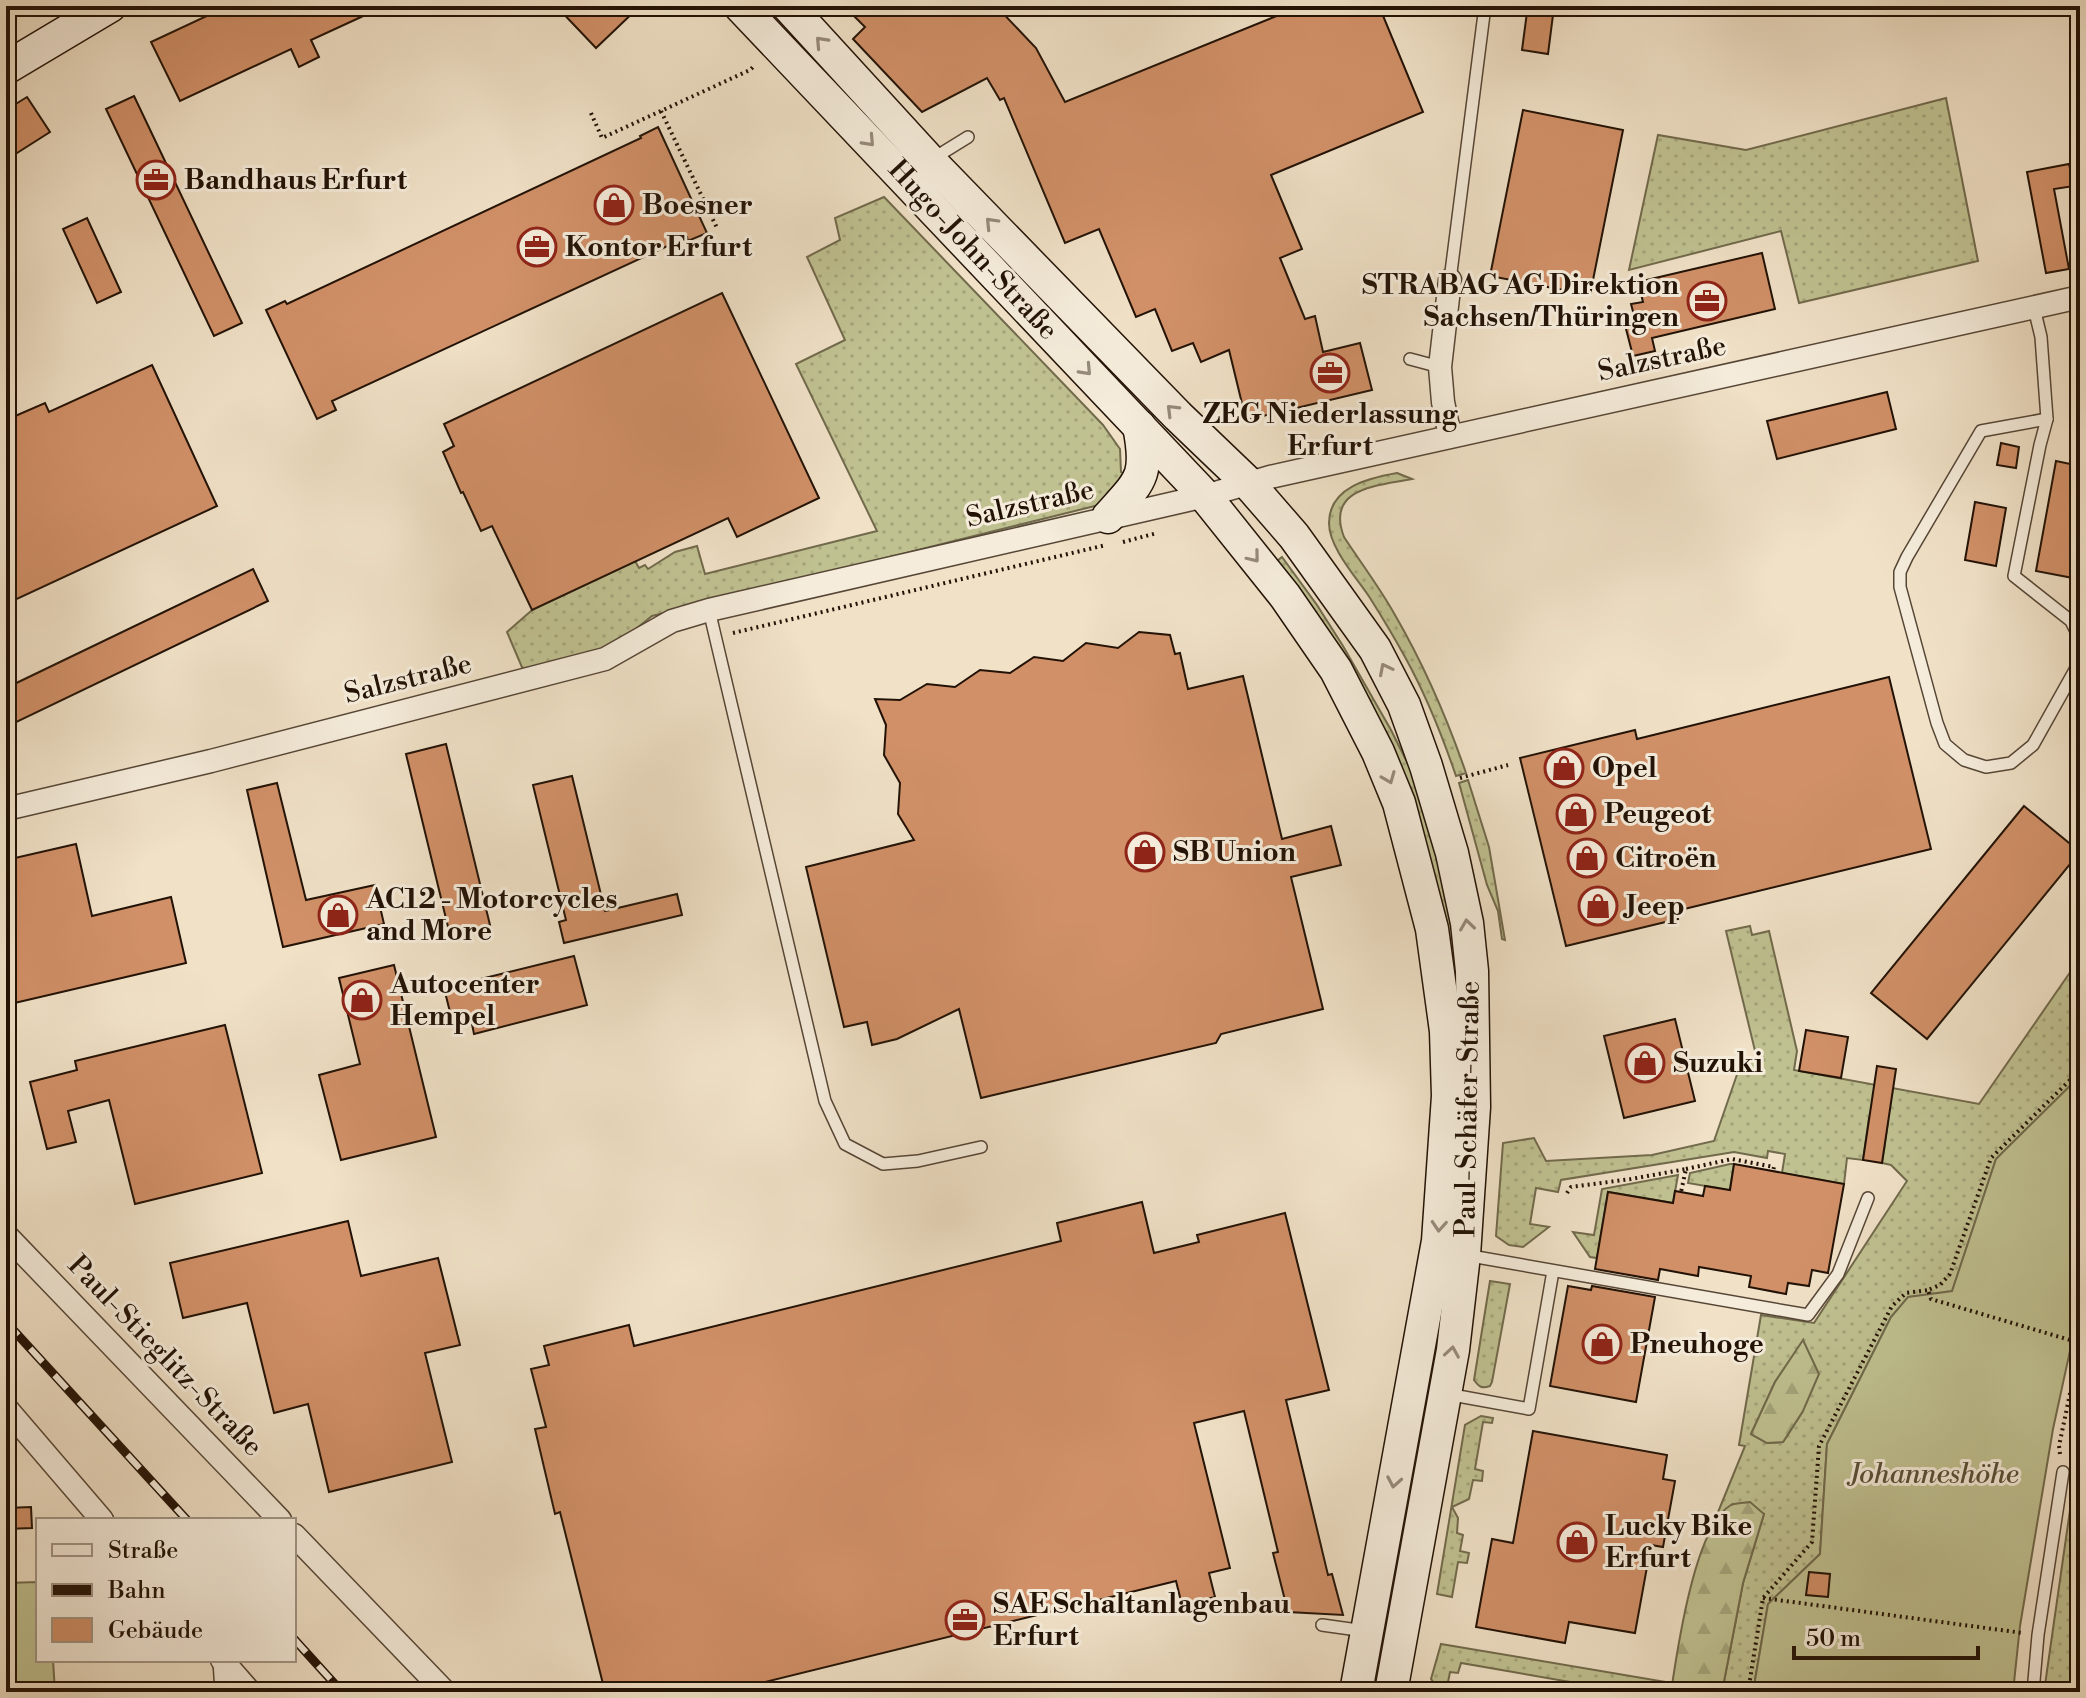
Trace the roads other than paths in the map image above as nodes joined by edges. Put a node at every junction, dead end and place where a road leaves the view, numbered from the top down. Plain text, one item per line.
1 (110, 6) edge
2 (740, 6) edge
3 (788, 6) edge
4 (1485, 6) edge
5 (8, 63) edge
6 (968, 137) dead end
7 (930, 161) junction
8 (1450, 280) joint
9 (2080, 297) edge
10 (2034, 308) junction
11 (1410, 359) dead end
12 (1440, 367) junction
13 (2047, 419) junction
14 (1139, 426) junction
15 (1450, 436) junction
16 (1248, 483) junction
17 (1205, 496) junction
18 (1108, 517) junction
19 (709, 610) junction
20 (2080, 654) edge
21 (6, 809) edge
22 (981, 1147) dead end
23 (1868, 1198) dead end
24 (6, 1235) edge
25 (1464, 1255) junction
26 (1553, 1271) junction
27 (1445, 1394) junction
28 (6, 1408) edge
29 (2063, 1472) road end
30 (100, 1518) edge
31 (278, 1518) edge
32 (296, 1537) edge
33 (1322, 1625) dead end
34 (1384, 1634) junction
35 (221, 1662) edge
36 (223, 1662) edge
37 (221, 1692) edge
38 (250, 1692) edge
39 (445, 1692) edge
40 (1356, 1692) edge
41 (1391, 1692) edge
42 (2033, 1692) edge

1 - 5 main road
2 -> 14 main road, Hugo-John-Straße
7 -> 3 main road, Hugo-John-Straße
4 - 8 lane
6 - 7 lane
16 -> 7 main road, Hugo-John-Straße
8 - 12 street
9 - 10 street, Salzstraße
10 - 13 lane
10 - 15 street, Salzstraße
11 - 12 lane
12 - 15 street
13 - 20 lane
13 - 20 lane
14 - 17 main road, Hugo-John-Straße
14 - 18 main road
15 - 16 street, Salzstraße
16 - 17 street, Salzstraße
25 -> 16 main road, Paul-Schäfer-Straße
17 - 18 street, Salzstraße
17 -> 34 main road, Paul-Schäfer-Straße
18 - 19 street, Salzstraße
19 - 21 street, Salzstraße
19 - 22 lane
23 - 26 lane
24 - 31 street, Paul-Stieglitz-Straße
25 - 26 lane
27 -> 25 main road, Paul-Schäfer-Straße
26 - 27 lane
27 - 34 main road, Paul-Schäfer-Straße
28 - 30 street
29 - 42 lane
32 - 39 street
33 - 34 lane
34 - 40 main road, Paul-Schäfer-Straße
34 - 41 main road, Paul-Schäfer-Straße
35 - 37 lane
36 - 38 street

